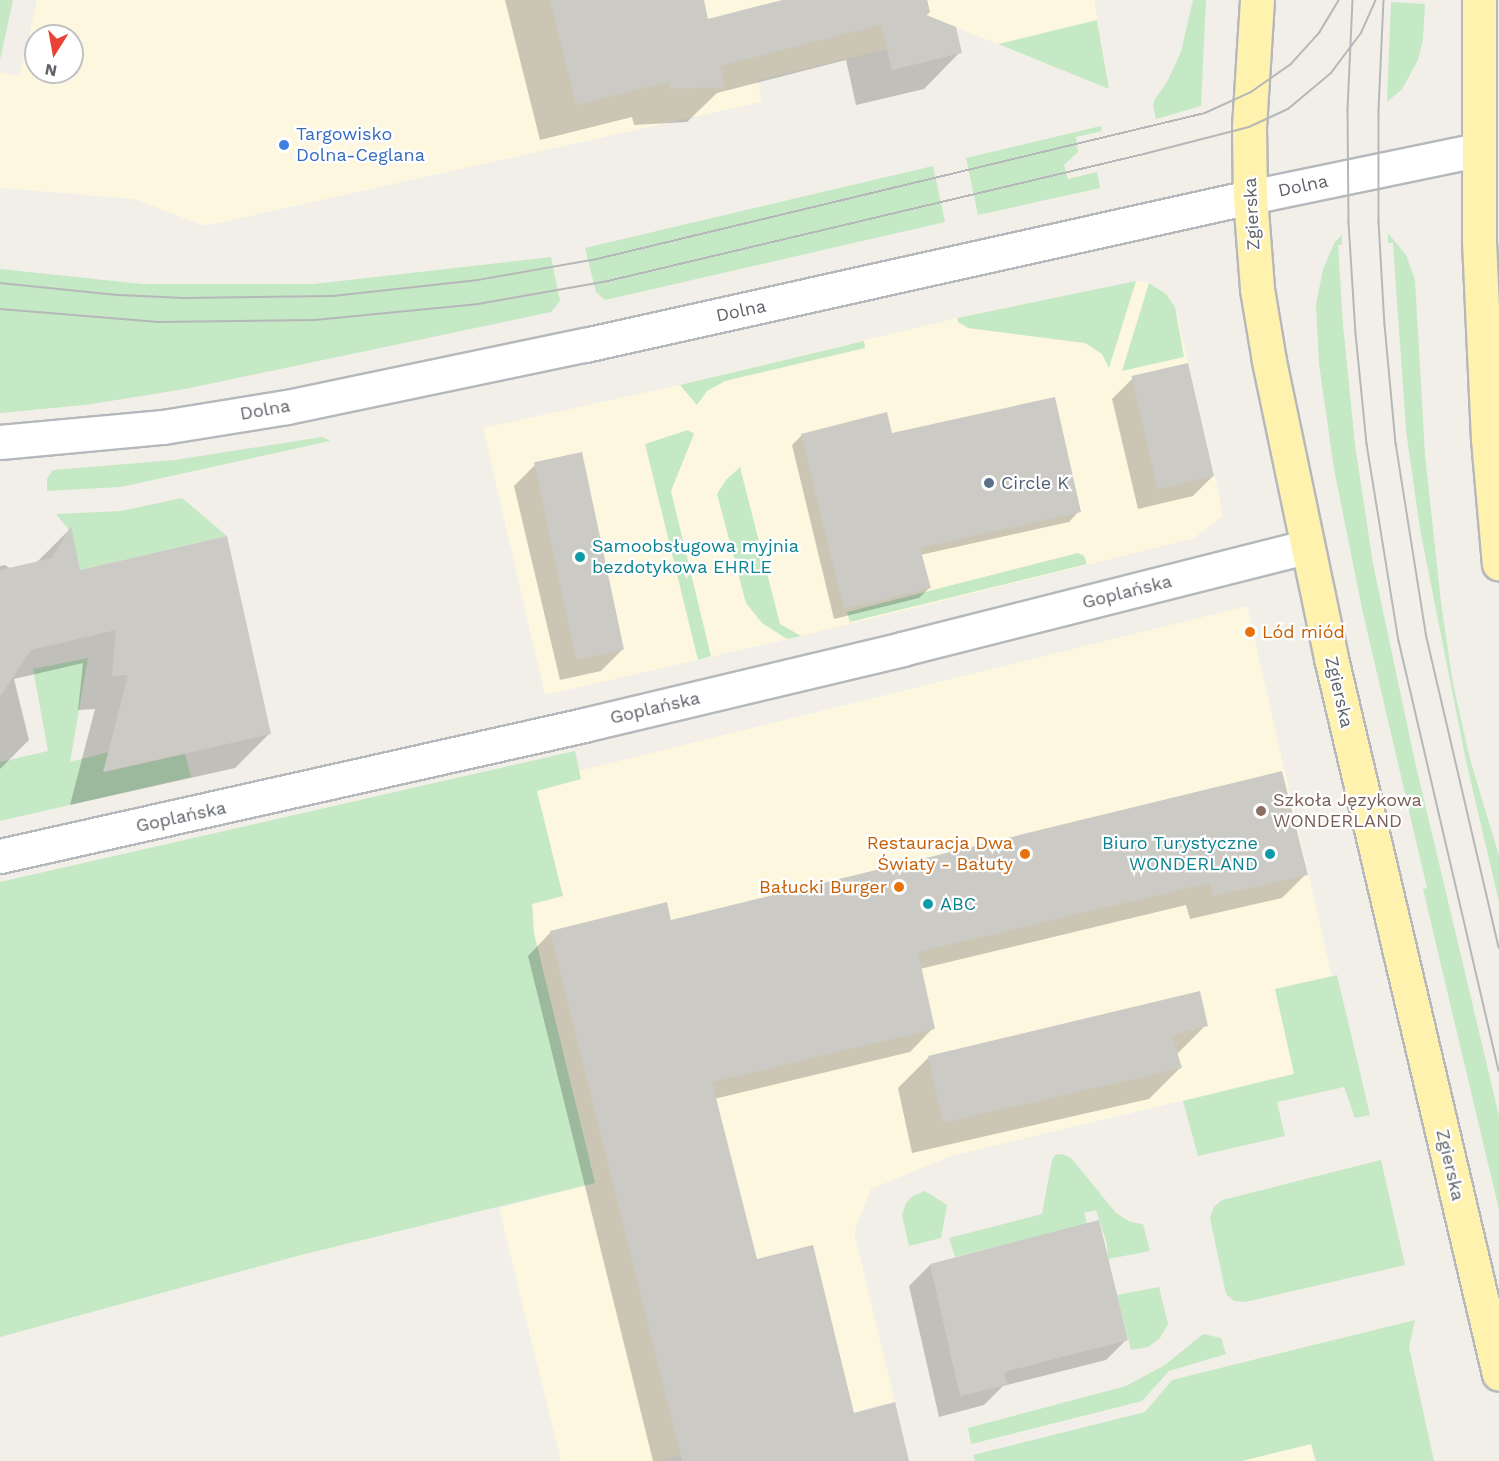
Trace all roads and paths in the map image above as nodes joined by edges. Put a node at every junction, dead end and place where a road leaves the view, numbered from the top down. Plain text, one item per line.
1 (1257, 0) edge
2 (1479, 0) edge
3 (1477, 150) junction
4 (1250, 197) junction
5 (0, 442) edge
6 (1306, 547) junction
7 (1499, 564) edge
8 (0, 856) edge
9 (1499, 1374) edge

1 - 4 main road, Zgierska
2 - 3 main road
3 - 4 street, Dolna
3 - 7 main road
4 - 5 street, Dolna
4 - 6 main road, Zgierska
6 - 8 street, Goplańska
6 - 9 main road, Zgierska

